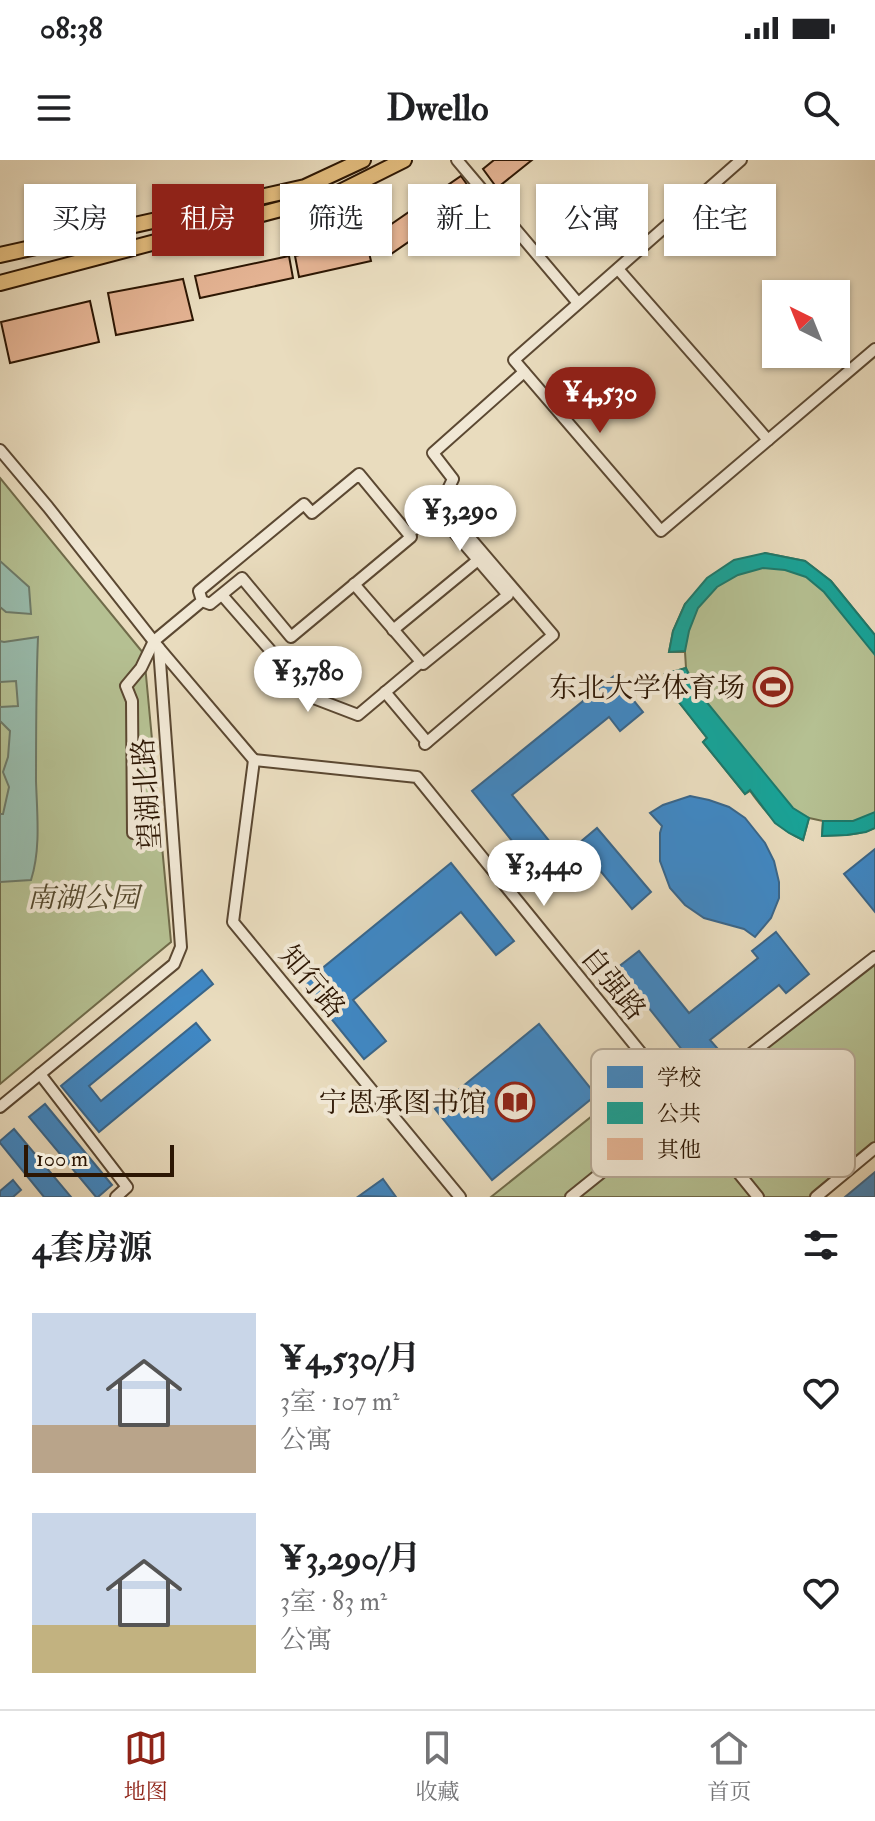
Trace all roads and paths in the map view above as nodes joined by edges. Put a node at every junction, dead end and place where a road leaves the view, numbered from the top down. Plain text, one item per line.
1 (363, 160) edge
2 (404, 160) edge
3 (457, 160) edge
4 (741, 160) edge
5 (0, 255) edge
6 (618, 269) junction
7 (0, 283) edge
8 (578, 303) junction
9 (875, 349) edge
10 (524, 372) junction
11 (768, 440) junction
12 (0, 450) edge
13 (439, 508) junction
14 (409, 533) junction
15 (478, 560) junction
16 (232, 565) junction
17 (242, 578) junction
18 (354, 584) junction
19 (222, 595) junction
20 (202, 601) junction
21 (393, 630) junction
22 (156, 645) junction
23 (421, 662) junction
24 (385, 692) junction
25 (254, 760) junction
26 (133, 833) dead end
27 (875, 957) edge
28 (638, 1049) edge
29 (757, 1049) edge
30 (40, 1074) junction
31 (0, 1107) edge
32 (875, 1148) edge
33 (855, 1165) edge
34 (596, 1177) edge
35 (742, 1177) edge
36 (840, 1177) edge
37 (116, 1197) edge
38 (460, 1197) edge
39 (571, 1197) edge
40 (758, 1197) edge
41 (816, 1197) edge

1 - 5 main road
2 - 7 main road
3 - 8 street
4 - 6 street
6 - 8 street
6 - 11 street
8 - 10 street
9 - 11 street
10 - 11 street
10 - 13 street
12 - 22 street
13 - 14 street
13 - 15 street
13 - 24 street
14 - 16 street
14 - 18 street
15 - 21 street
15 - 23 street
16 - 17 street
16 - 20 street
17 - 18 street
17 - 19 street
18 - 21 street
19 - 20 street
19 - 24 street
20 - 22 street
21 - 23 street
22 - 25 street
22 - 26 street
22 - 30 street, 望湖北路
23 - 24 street
25 - 28 street, 自强路
25 - 38 street, 知行路
27 - 29 street
30 - 31 street, 望湖北路
30 - 37 street
32 - 33 street
34 - 39 street
35 - 40 street, 自强路
36 - 41 street

